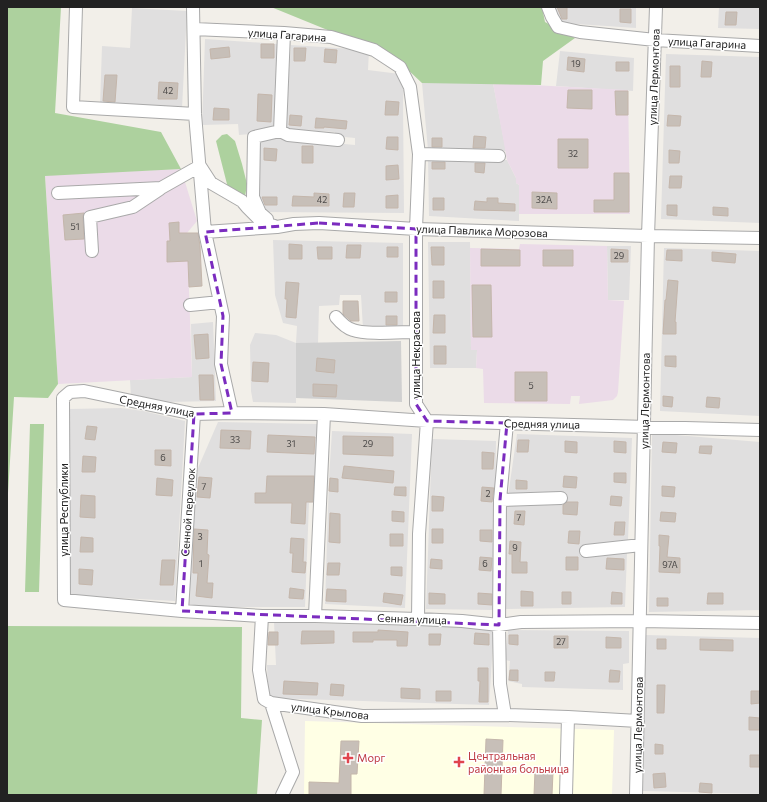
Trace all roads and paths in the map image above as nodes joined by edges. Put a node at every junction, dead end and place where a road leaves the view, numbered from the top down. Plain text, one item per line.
1 (76, 7) edge
2 (193, 7) edge
3 (548, 7) edge
4 (656, 7) edge
5 (194, 29) junction
6 (284, 34) junction
7 (655, 40) junction
8 (760, 46) edge
9 (410, 87) joint
10 (195, 114) junction
11 (280, 131) junction
12 (338, 140) dead end
13 (419, 154) junction
14 (499, 156) dead end
15 (200, 166) junction
16 (160, 188) junction
17 (58, 194) dead end
18 (277, 227) junction
19 (416, 229) junction
20 (205, 232) junction
21 (648, 236) junction
22 (760, 238) edge
23 (92, 251) dead end
24 (220, 302) junction
25 (190, 305) dead end
26 (336, 317) dead end
27 (416, 332) junction
28 (232, 413) junction
29 (194, 414) junction
30 (324, 414) junction
31 (64, 420) joint
32 (427, 421) junction
33 (508, 423) junction
34 (645, 426) junction
35 (760, 430) edge
36 (561, 498) dead end
37 (500, 500) junction
38 (640, 545) junction
39 (586, 551) dead end
40 (64, 600) joint
41 (182, 611) junction
42 (262, 616) junction
43 (315, 616) junction
44 (418, 619) junction
45 (640, 621) junction
46 (760, 623) edge
47 (499, 625) junction
48 (271, 703) junction
49 (505, 715) junction
50 (568, 717) junction
51 (638, 721) junction
52 (282, 795) edge
53 (566, 795) edge
54 (636, 795) edge

1 - 10 street
2 - 5 street
3 - 7 street, улица Гагарина
4 - 7 street, улица Лермонтова
5 - 6 street, улица Гагарина
5 - 10 street
6 - 9 street, улица Гагарина
6 - 11 street
7 - 8 street, улица Гагарина
7 - 21 street, улица Лермонтова
9 - 13 street, улица Некрасова
10 - 15 street
11 - 12 street
11 - 18 street
13 - 14 street
13 - 19 street, улица Некрасова
15 - 16 street
15 - 18 street
15 - 20 street
16 - 17 street
16 - 23 street
18 - 19 street, улица Павлика Морозова
18 - 20 street, улица Павлика Морозова
19 - 21 street, улица Павлика Морозова
19 - 27 street, улица Некрасова
20 - 24 street
21 - 22 street, улица Павлика Морозова
21 - 34 street, улица Лермонтова
24 - 25 street
24 - 28 street
26 - 27 street
27 - 32 street, улица Некрасова
28 - 29 street, Средняя улица
28 - 30 street, Средняя улица
29 - 31 street, Средняя улица
29 - 41 street, Сенной переулок
30 - 32 street, Средняя улица
30 - 43 street
31 - 40 street, улица Республики
32 - 33 street, Средняя улица
32 - 44 street
33 - 34 street, Средняя улица
33 - 37 street
34 - 35 street, Средняя улица
34 - 38 street, улица Лермонтова
36 - 37 street
37 - 47 street
38 - 39 street
38 - 45 street, улица Лермонтова
40 - 41 street, Сенная улица
41 - 42 street, Сенная улица
42 - 43 street, Сенная улица
42 - 48 street
43 - 44 street, Сенная улица
44 - 47 street, Сенная улица
45 - 46 street, Сенная улица
45 - 47 street, Сенная улица
45 - 51 street, улица Лермонтова
47 - 49 street
48 - 49 street, улица Крылова
48 - 52 street
49 - 50 street, улица Крылова
50 - 51 street, улица Крылова
50 - 53 street
51 - 54 street, улица Лермонтова

